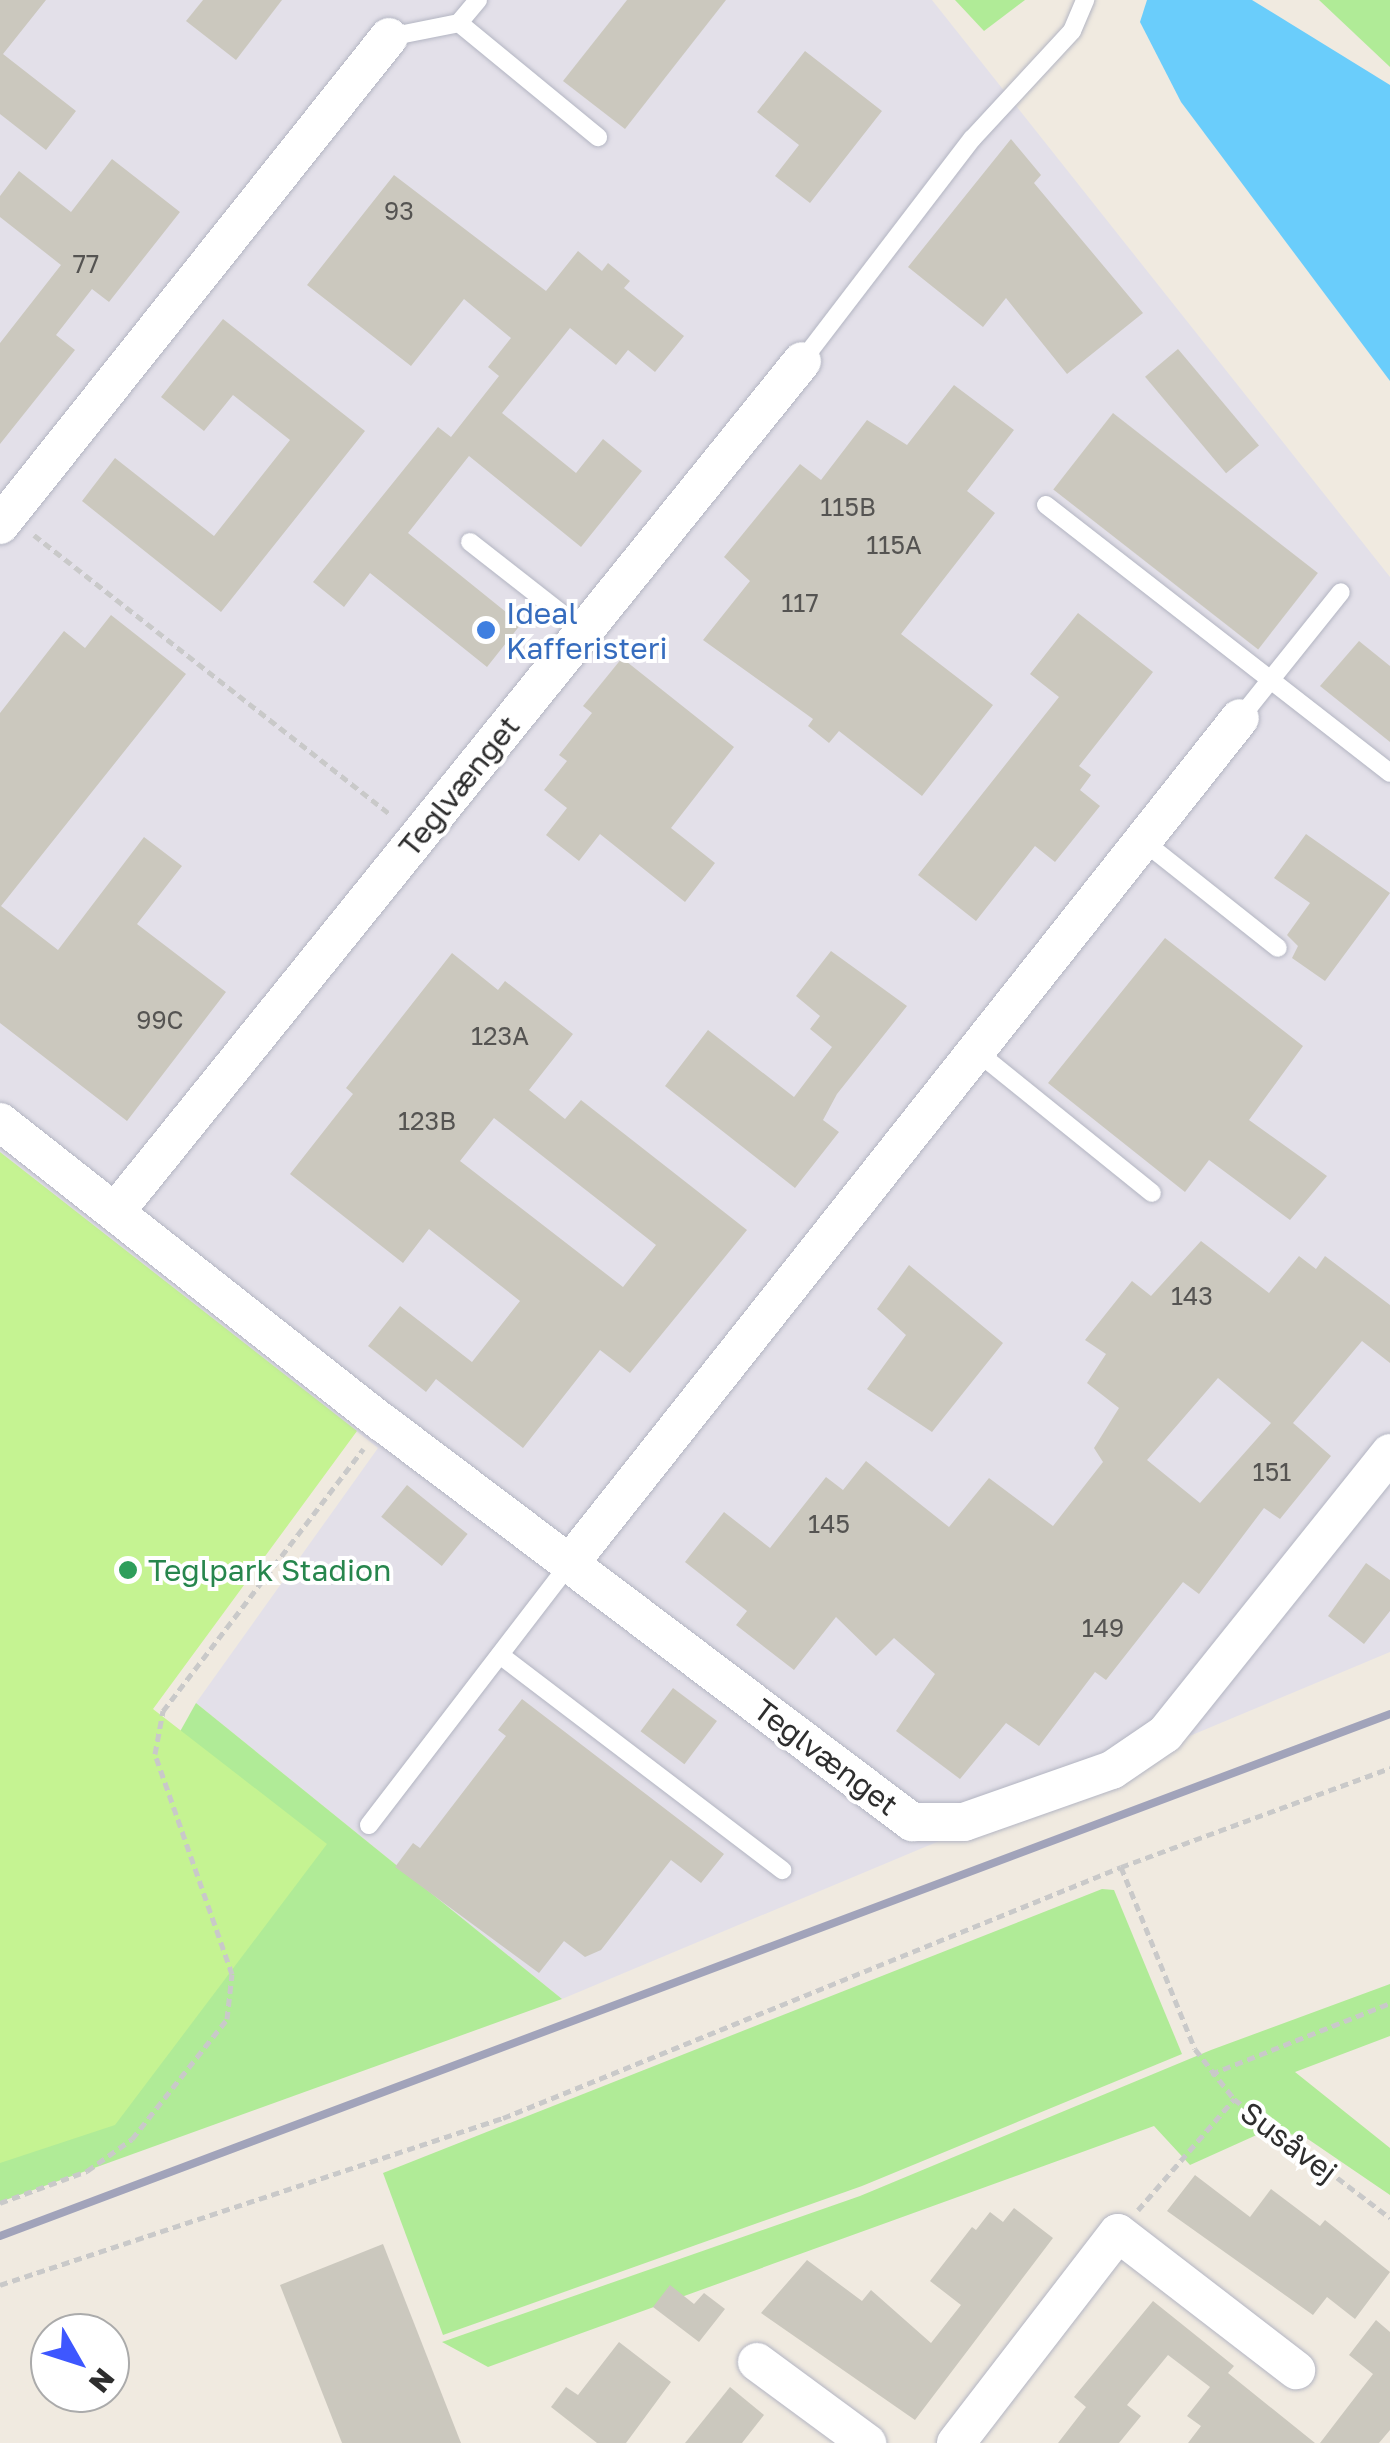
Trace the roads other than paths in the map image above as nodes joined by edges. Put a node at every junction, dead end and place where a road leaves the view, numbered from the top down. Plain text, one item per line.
1 (478, 0) edge
2 (1085, 0) edge
3 (459, 23) junction
4 (389, 37) joint
5 (598, 137) dead end
6 (802, 361) joint
7 (1046, 504) dead end
8 (4, 520) edge
9 (470, 542) dead end
10 (1341, 592) dead end
11 (584, 631) junction
12 (1271, 680) junction
13 (1240, 718) joint
14 (1390, 773) edge
15 (1143, 840) junction
16 (1278, 948) dead end
17 (976, 1051) junction
18 (0, 1122) edge
19 (1152, 1193) dead end
20 (116, 1211) junction
21 (1390, 1452) edge
22 (570, 1563) junction
23 (500, 1655) junction
24 (368, 1826) dead end
25 (782, 1870) dead end
26 (758, 2362) dead end
27 (1296, 2370) dead end
28 (867, 2443) edge
29 (956, 2443) edge

1 - 3 lane
2 - 6 lane
3 - 4 lane
3 - 5 lane
4 - 8 street
6 - 11 street, Teglvænget
7 - 12 lane
9 - 11 lane
10 - 12 lane
11 - 20 street, Teglvænget
12 - 13 lane
12 - 14 lane
13 - 15 street
15 - 16 lane
15 - 17 street
17 - 19 lane
17 - 22 street
18 - 20 street, Teglvænget
20 - 22 street, Teglvænget
21 - 22 street, Teglvænget
22 - 23 lane
23 - 24 lane
23 - 25 lane
26 - 28 street
27 - 29 street

